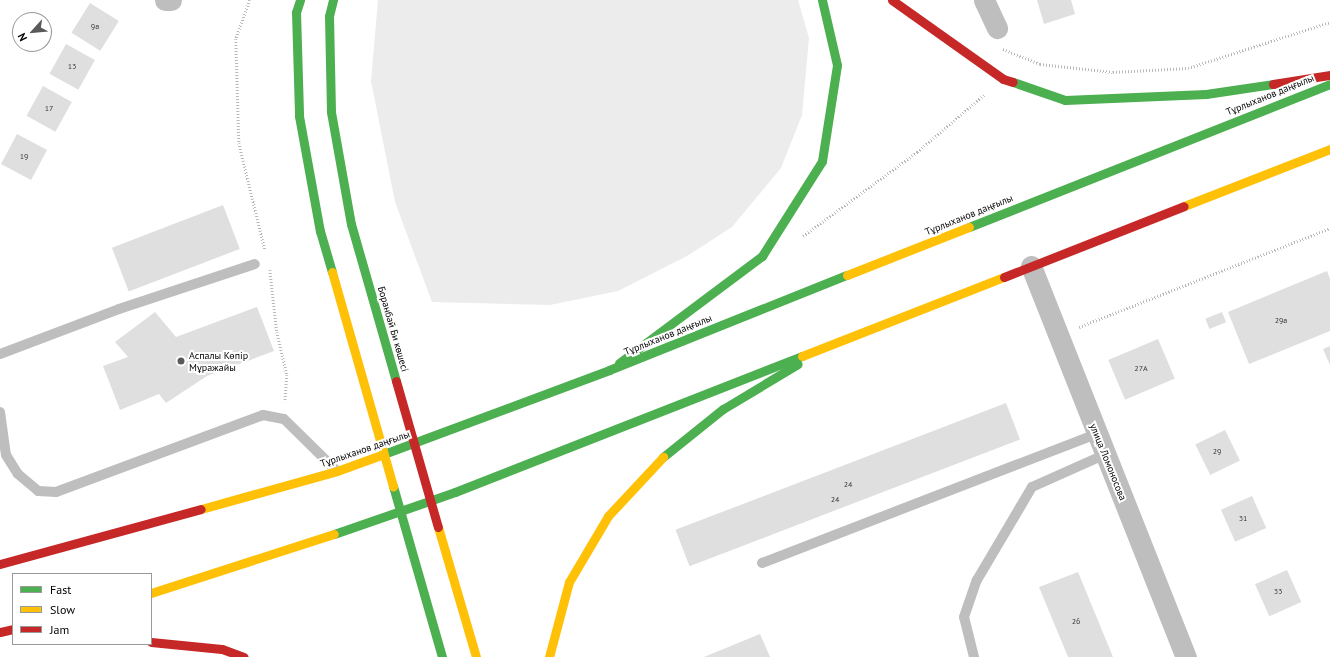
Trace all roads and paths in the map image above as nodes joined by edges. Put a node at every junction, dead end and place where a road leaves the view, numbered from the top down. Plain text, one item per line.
1 (165, 0) edge
2 (171, 0) edge
3 (250, 0) edge
4 (300, 0) edge
5 (333, 0) edge
6 (822, 0) edge
7 (892, 0) edge
8 (984, 0) edge
9 (1330, 22) edge
10 (997, 28) dead end
11 (1330, 75) edge
12 (1003, 79) junction
13 (1330, 84) edge
14 (1330, 149) edge
15 (1330, 228) edge
16 (798, 239) dead end
17 (267, 257) dead end
18 (254, 264) dead end
19 (268, 264) dead end
20 (1031, 266) junction
21 (1058, 336) junction
22 (838, 340) junction
23 (0, 354) edge
24 (609, 370) junction
25 (0, 412) edge
26 (284, 419) junction
27 (1096, 434) junction
28 (1106, 454) junction
29 (337, 471) junction
30 (762, 563) dead end
31 (0, 564) edge
32 (152, 594) edge
33 (12, 629) edge
34 (0, 632) edge
35 (0, 638) edge
36 (12, 638) edge
37 (152, 642) edge
38 (244, 657) edge
39 (442, 657) edge
40 (476, 657) edge
41 (549, 657) edge
42 (974, 657) edge
43 (1186, 657) edge

1 - 2 street
3 - 17 path
4 - 39 main road
5 - 40 main road, Боранбай Би көшесі
6 - 24 main road
7 - 12 main road
8 - 10 street
9 - 12 path
11 - 12 main road
12 - 16 path
13 - 24 main road, Тұрлыханов даңғылы
14 - 20 main road
15 - 21 path
18 - 23 lane
19 - 26 path
20 - 21 street, улица Ломоносова
20 - 22 main road
21 - 27 street, улица Ломоносова
22 - 32 main road
22 - 41 main road
24 - 29 main road, Тұрлыханов даңғылы
25 - 26 lane
26 - 29 lane
27 - 28 street, улица Ломоносова
27 - 30 lane
28 - 42 lane
28 - 43 street, улица Ломоносова
29 - 31 main road, Тұрлыханов даңғылы
33 - 34 main road
35 - 36 main road
37 - 38 main road

